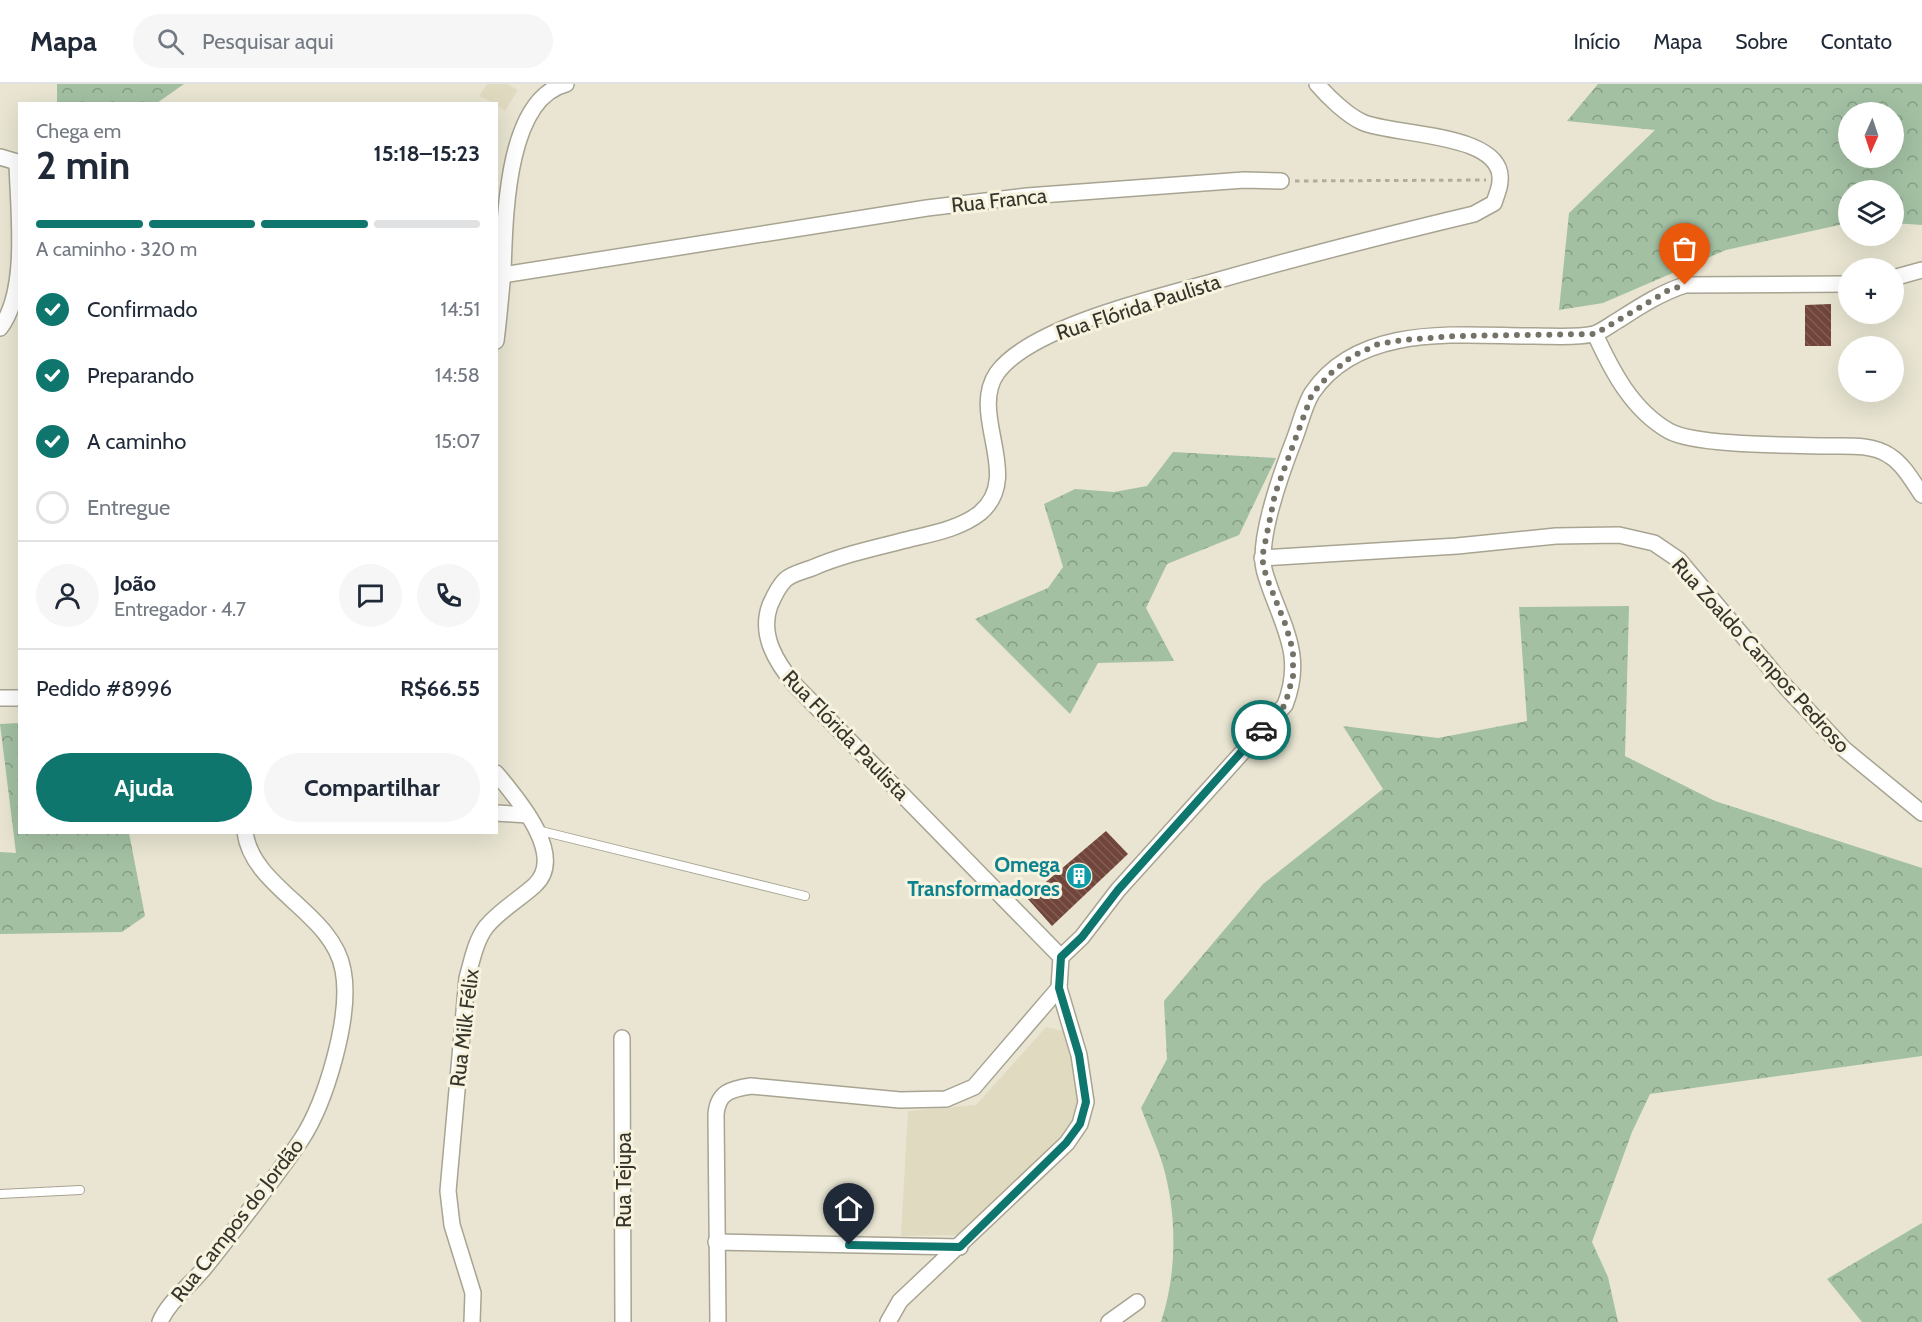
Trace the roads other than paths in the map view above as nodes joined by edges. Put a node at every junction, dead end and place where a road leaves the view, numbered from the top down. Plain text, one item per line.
1 (566, 84) edge
2 (1317, 84) edge
3 (0, 157) edge
4 (18, 162) edge
5 (1281, 181) road end
6 (1922, 270) edge
7 (502, 275) junction
8 (1904, 275) edge
9 (1838, 284) edge
10 (498, 318) edge
11 (0, 328) edge
12 (1595, 334) junction
13 (1922, 495) edge
14 (1262, 558) junction
15 (0, 698) edge
16 (18, 698) edge
17 (498, 776) edge
18 (498, 813) edge
19 (1922, 813) edge
20 (528, 815) junction
21 (537, 830) junction
22 (246, 834) edge
23 (805, 896) dead end
24 (1061, 957) junction
25 (1059, 988) junction
26 (622, 1038) dead end
27 (80, 1190) dead end
28 (0, 1194) edge
29 (716, 1242) junction
30 (960, 1247) junction
31 (1137, 1302) dead end
32 (159, 1322) edge
33 (472, 1322) edge
34 (623, 1322) edge
35 (718, 1322) edge
36 (888, 1322) edge
37 (1109, 1322) edge

1 - 7 street
2 - 24 street, Rua Flórida Paulista
3 - 4 street
4 - 11 street
5 - 7 street, Rua Franca
6 - 8 street
7 - 10 street
9 - 12 street
12 - 13 street
12 - 14 street
14 - 19 street, Rua Zoaldo Campos Pedroso
14 - 24 street
15 - 16 street
17 - 20 street, Rua Milk Félix
18 - 20 street
20 - 21 street, Rua Milk Félix
21 - 23 lane
21 - 33 street, Rua Milk Félix
22 - 32 street, Rua Campos do Jordão
24 - 25 street
25 - 29 street
25 - 30 street
26 - 34 street, Rua Tejupa
27 - 28 lane
29 - 30 street
29 - 35 street
30 - 36 street
31 - 37 street

